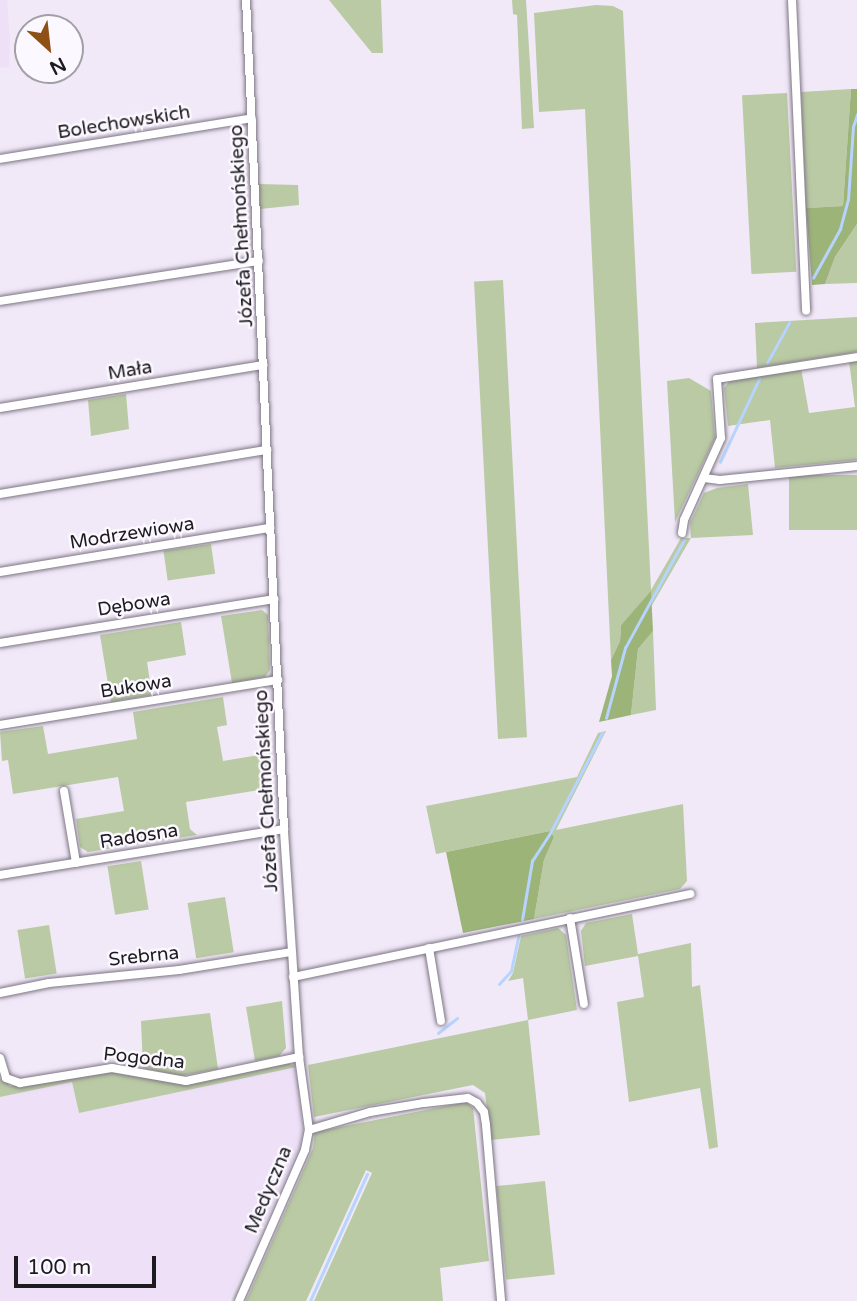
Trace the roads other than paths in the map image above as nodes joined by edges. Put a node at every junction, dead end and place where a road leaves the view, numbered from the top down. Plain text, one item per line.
1 (246, 0) edge
2 (792, 0) edge
3 (252, 118) junction
4 (0, 159) edge
5 (259, 261) junction
6 (0, 301) edge
7 (807, 311) dead end
8 (857, 357) edge
9 (264, 365) junction
10 (0, 408) edge
11 (267, 450) junction
12 (857, 466) edge
13 (704, 478) junction
14 (0, 494) edge
15 (270, 528) junction
16 (682, 533) dead end
17 (0, 572) edge
18 (274, 599) junction
19 (0, 643) edge
20 (278, 680) junction
21 (0, 725) edge
22 (64, 791) dead end
23 (284, 830) junction
24 (76, 863) junction
25 (0, 875) edge
26 (690, 894) dead end
27 (570, 918) junction
28 (429, 948) junction
29 (291, 952) junction
30 (293, 976) junction
31 (0, 993) edge
32 (584, 1004) dead end
33 (441, 1021) dead end
34 (299, 1057) junction
35 (0, 1059) edge
36 (309, 1130) junction
37 (239, 1301) edge
38 (501, 1301) edge

1 - 3 street, Józefa Chełmońskiego
2 - 7 street
3 - 4 street, Bolechowskich
3 - 5 street, Józefa Chełmońskiego
5 - 6 street
5 - 9 street, Józefa Chełmońskiego
8 - 13 street
9 - 10 street, Mała
9 - 11 street, Józefa Chełmońskiego
11 - 14 street
11 - 15 street, Józefa Chełmońskiego
12 - 13 street
13 - 16 street
15 - 17 street, Modrzewiowa
15 - 18 street, Józefa Chełmońskiego
18 - 19 street, Dębowa
18 - 20 street, Józefa Chełmońskiego
20 - 21 street, Bukowa
20 - 23 street, Józefa Chełmońskiego
22 - 24 street
23 - 24 street, Radosna
23 - 29 street, Józefa Chełmońskiego
24 - 25 street, Radosna
26 - 27 street
27 - 28 street
27 - 32 street
28 - 30 street
28 - 33 street
29 - 30 street, Józefa Chełmońskiego
29 - 31 street, Srebrna
30 - 34 street, Józefa Chełmońskiego
34 - 35 street, Pogodna
34 - 36 street, Józefa Chełmońskiego
36 - 37 street, Medyczna
36 - 38 street

